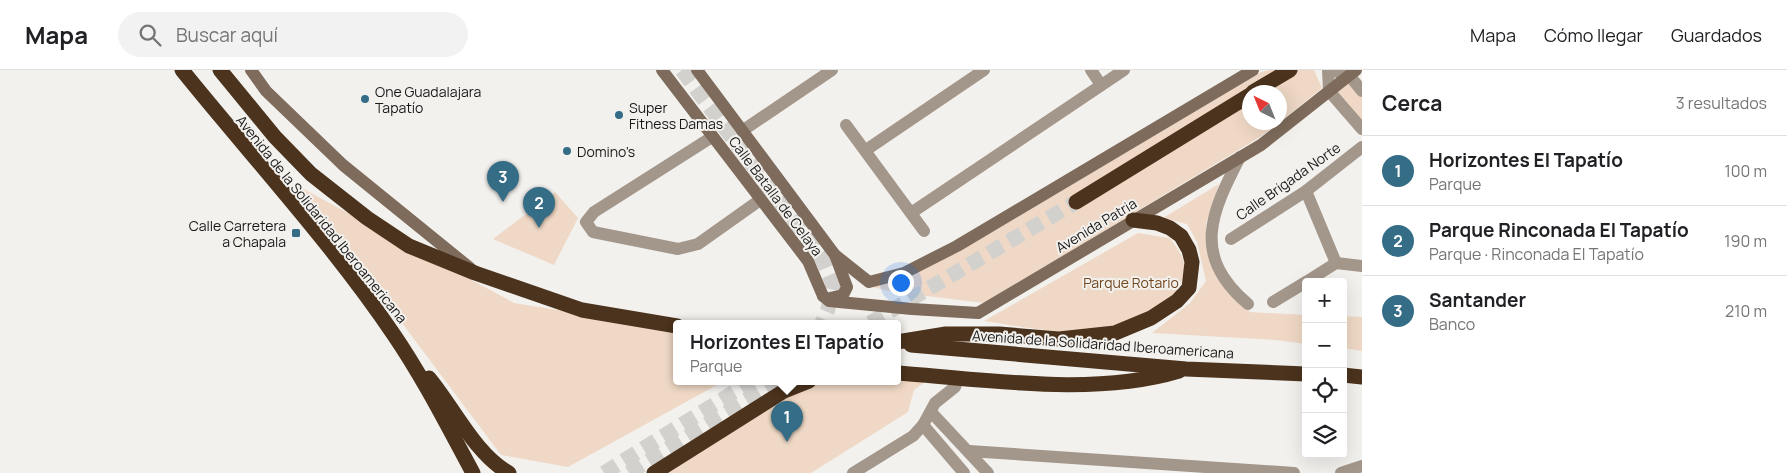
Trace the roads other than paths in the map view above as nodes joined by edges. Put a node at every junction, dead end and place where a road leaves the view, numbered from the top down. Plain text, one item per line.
1 (182, 70) edge
2 (220, 70) edge
3 (251, 70) edge
4 (662, 70) edge
5 (697, 70) edge
6 (832, 70) edge
7 (984, 70) edge
8 (1091, 70) edge
9 (1124, 70) edge
10 (1253, 70) edge
11 (1290, 70) edge
12 (1328, 70) edge
13 (1353, 73) edge
14 (1101, 85) junction
15 (1265, 85) edge
16 (1362, 90) edge
17 (1329, 91) junction
18 (1242, 100) edge
19 (846, 125) dead end
20 (1362, 129) edge
21 (742, 131) junction
22 (712, 137) junction
23 (1362, 147) edge
24 (866, 150) junction
25 (1240, 157) junction
26 (1306, 191) junction
27 (760, 200) junction
28 (1076, 202) tunnel mouth
29 (911, 212) junction
30 (1133, 220) junction
31 (924, 231) dead end
32 (1231, 239) dead end
33 (835, 255) junction
34 (1336, 263) junction
35 (1362, 266) edge
36 (475, 273) junction
37 (1312, 278) edge
38 (1302, 284) edge
39 (823, 296) junction
40 (1273, 302) dead end
41 (1248, 304) dead end
42 (673, 325) edge
43 (395, 336) junction
44 (901, 342) edge
45 (901, 343) edge
46 (901, 369) edge
47 (1186, 369) junction
48 (901, 373) edge
49 (918, 374) junction
50 (1302, 374) edge
51 (1347, 376) edge
52 (1362, 377) edge
53 (958, 380) junction
54 (800, 385) edge
55 (930, 412) junction
56 (923, 425) junction
57 (969, 450) junction
58 (1362, 466) edge
59 (1227, 471) edge
60 (473, 473) edge
61 (509, 473) edge
62 (654, 473) edge
63 (852, 473) edge
64 (964, 473) edge
65 (988, 473) edge
66 (1294, 473) edge
67 (1341, 473) edge

1 - 43 highway, Avenida de la Solidaridad Iberoamericana
2 - 36 highway, Avenida de la Solidaridad Iberoamericana
3 - 36 street
4 - 22 street, Calle Batalla de Celaya
5 - 21 street, Calle Batalla de Celaya
6 - 21 street
7 - 24 street
8 - 14 street
9 - 14 street
10 - 33 street
11 - 15 highway
12 - 13 street
12 - 17 street
13 - 16 street
13 - 17 street, Avenida Patria
14 - 29 street
17 - 20 street
17 - 25 street, Avenida Patria
18 - 28 highway
19 - 24 street
21 - 33 street, Calle Batalla de Celaya
22 - 27 street, Calle Batalla de Celaya
22 - 27 street
23 - 26 street, Calle Brigada Norte
24 - 29 street
25 - 30 street, Avenida Patria
25 - 41 street
26 - 32 street, Calle Brigada Norte
26 - 34 street
27 - 39 street, Calle Batalla de Celaya
29 - 31 street
30 - 39 street, Avenida Patria
30 - 44 highway
33 - 39 street
34 - 35 street
34 - 37 street
36 - 42 highway, Avenida de la Solidaridad Iberoamericana
38 - 40 street
43 - 60 highway, Avenida de la Solidaridad Iberoamericana
43 - 61 highway
45 - 47 highway, Avenida de la Solidaridad Iberoamericana
46 - 49 highway
47 - 50 highway, Avenida de la Solidaridad Iberoamericana
47 - 53 highway
48 - 49 highway
49 - 53 highway
51 - 52 highway
53 - 55 street
54 - 62 highway
55 - 56 street
55 - 57 street
56 - 63 street
56 - 64 street
57 - 59 street
57 - 65 street
58 - 67 street
59 - 66 street

